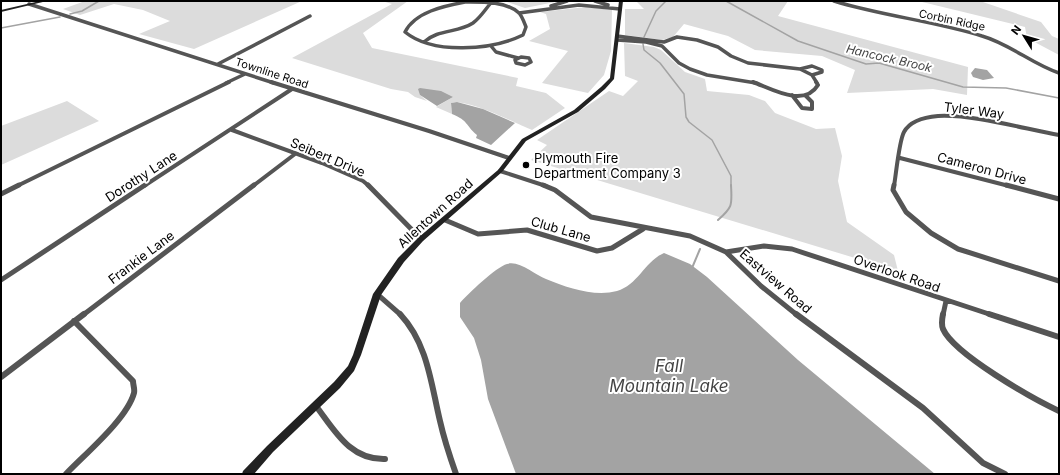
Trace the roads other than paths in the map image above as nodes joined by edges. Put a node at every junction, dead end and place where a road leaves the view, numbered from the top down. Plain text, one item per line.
1 (45, 1) edge
2 (567, 1) edge
3 (594, 1) edge
4 (834, 1) edge
5 (30, 4) junction
6 (490, 4) junction
7 (621, 5) edge
8 (515, 10) junction
9 (1, 11) edge
10 (519, 13) junction
11 (310, 16) dead end
12 (617, 38) junction
13 (424, 42) junction
14 (664, 44) junction
15 (491, 46) junction
16 (518, 58) dead end
17 (218, 64) junction
18 (800, 70) junction
19 (1059, 73) edge
20 (245, 74) junction
21 (812, 75) junction
22 (292, 89) junction
23 (792, 95) junction
24 (805, 95) junction
25 (232, 130) junction
26 (1059, 135) edge
27 (295, 154) junction
28 (509, 158) junction
29 (900, 158) junction
30 (500, 171) junction
31 (1, 194) edge
32 (1059, 199) edge
33 (445, 220) junction
34 (643, 229) junction
35 (421, 239) junction
36 (726, 252) junction
37 (1, 280) edge
38 (1059, 281) edge
39 (377, 294) junction
40 (946, 301) junction
41 (74, 321) junction
42 (1059, 337) edge
43 (1, 377) edge
44 (316, 406) junction
45 (1059, 412) edge
46 (385, 459) dead end
47 (66, 474) edge
48 (247, 474) edge
49 (456, 474) edge
50 (1005, 474) edge

1 - 5 street
2 - 8 street
3 - 7 street
4 - 19 street, Corbin Ridge
5 - 9 street
5 - 17 street, Townline Road
6 - 8 street
6 - 13 street
6 - 13 street
7 - 10 street
7 - 12 street, Allentown Road
8 - 10 street
10 - 15 street
11 - 17 street
12 - 14 street
12 - 28 street, Allentown Road
13 - 15 street
14 - 18 street
14 - 23 street
15 - 16 street
17 - 20 street, Townline Road
18 - 21 street
18 - 21 street
20 - 22 street, Townline Road
20 - 31 street
21 - 24 street
22 - 25 street, Dorothy Lane
22 - 28 street, Townline Road
23 - 24 street
23 - 24 street
25 - 27 street, Seibert Drive
25 - 37 street, Dorothy Lane
26 - 29 street, Tyler Way
27 - 35 street, Seibert Drive
27 - 41 street, Frankie Lane
28 - 30 street, Allentown Road
29 - 32 street, Cameron Drive
29 - 38 street, Tyler Way
30 - 33 street, Allentown Road
30 - 34 street, Eastview Road
33 - 34 street, Club Lane
33 - 35 street, Allentown Road
34 - 36 street, Eastview Road
35 - 39 street, Allentown Road
36 - 40 street, Overlook Road
36 - 50 street, Eastview Road
39 - 44 street, Allentown Road
39 - 49 street
40 - 42 street, Overlook Road
40 - 45 street
41 - 43 street, Frankie Lane
41 - 47 street
44 - 46 street
44 - 48 street, Allentown Road

